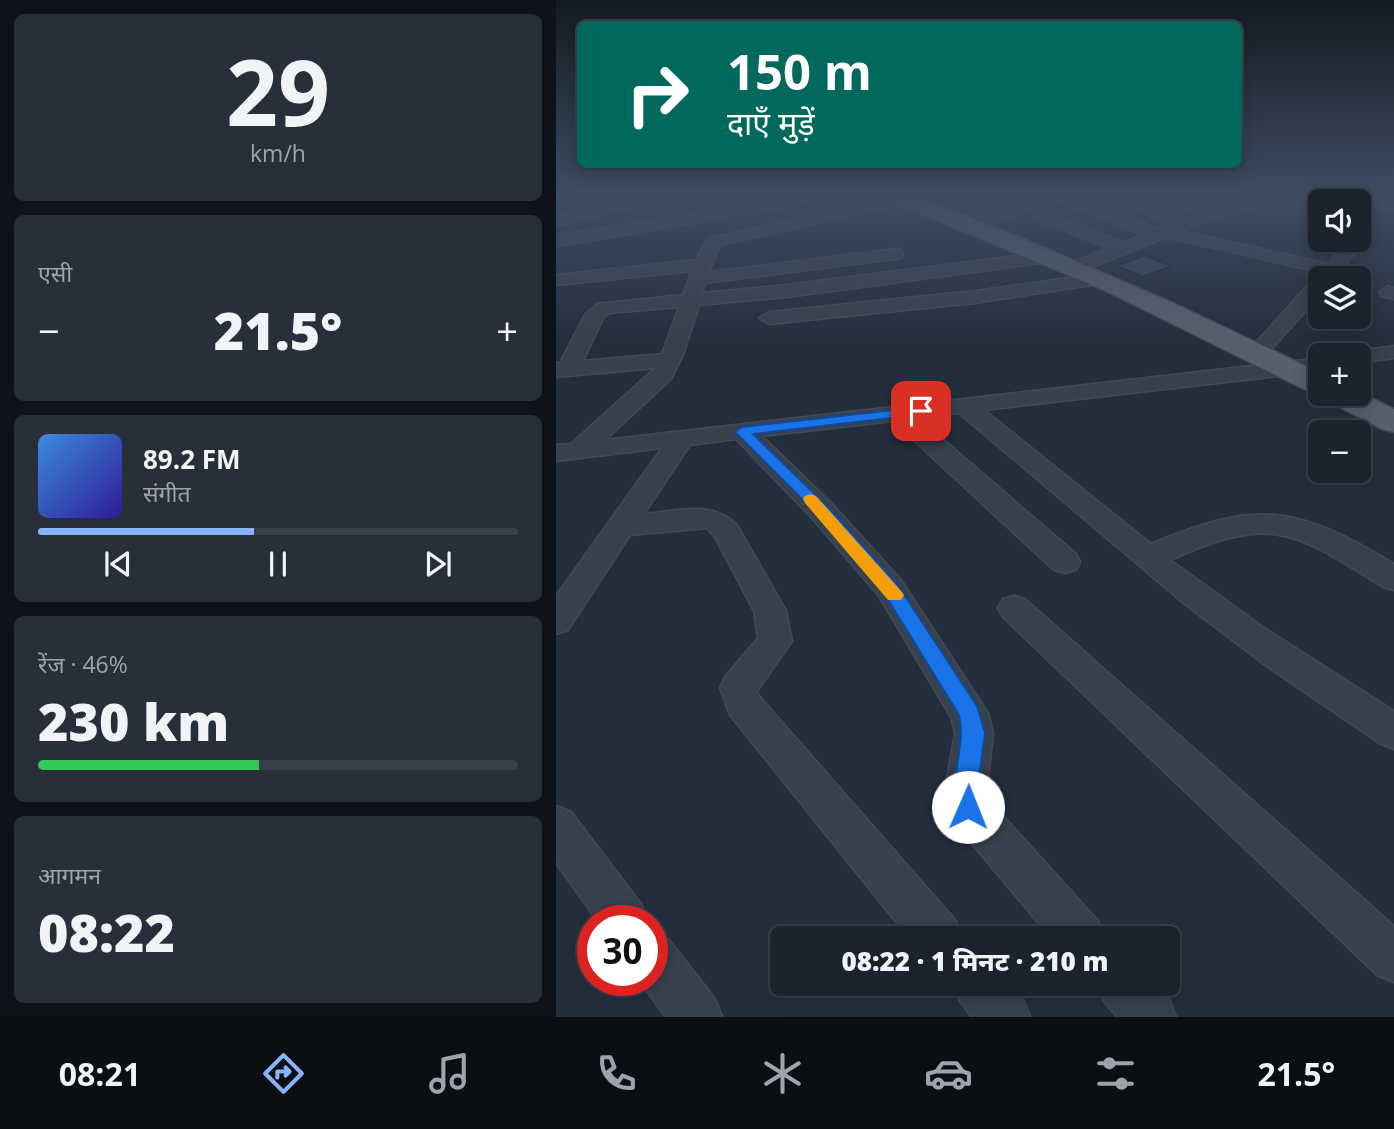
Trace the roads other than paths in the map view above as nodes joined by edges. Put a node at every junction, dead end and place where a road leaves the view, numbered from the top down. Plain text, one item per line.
1 (673, 243) edge
2 (713, 243) edge
3 (779, 243) edge
4 (1015, 243) edge
5 (1111, 243) edge
6 (1135, 243) edge
7 (1200, 243) edge
8 (1123, 248) junction
9 (1348, 252) edge
10 (895, 254) dead end
11 (675, 255) junction
12 (1048, 257) junction
13 (1336, 266) edge
14 (799, 267) junction
15 (1075, 268) junction
16 (700, 272) junction
17 (1308, 272) edge
18 (1098, 279) junction
19 (556, 280) edge
20 (1308, 297) edge
21 (692, 299) junction
22 (769, 318) dead end
23 (1258, 352) junction
24 (1394, 352) edge
25 (1371, 356) edge
26 (669, 360) junction
27 (1308, 366) edge
28 (1290, 369) junction
29 (562, 370) edge
30 (1308, 378) edge
31 (964, 406) junction
32 (1362, 406) edge
33 (899, 414) junction
34 (1394, 422) edge
35 (742, 432) junction
36 (682, 438) junction
37 (564, 456) edge
38 (623, 526) junction
39 (1147, 558) junction
40 (1065, 562) dead end
41 (587, 577) junction
42 (556, 578) edge
43 (1394, 579) edge
44 (1014, 608) dead end
45 (556, 621) edge
46 (1394, 732) edge
47 (556, 827) edge
48 (614, 905) edge
49 (929, 926) edge
50 (1070, 926) edge
51 (1394, 958) edge
52 (668, 978) edge
53 (987, 996) edge
54 (1132, 996) edge
55 (697, 1017) edge
56 (1005, 1017) edge
57 (1151, 1017) edge

1 - 11 street
2 - 16 street
3 - 14 street
4 - 12 main road
5 - 8 street
6 - 8 street
7 - 17 street
8 - 15 street
9 - 13 street
10 - 14 street
11 - 16 street
11 - 19 street
12 - 15 main road
12 - 21 street
14 - 16 street
15 - 18 main road
16 - 21 street
18 - 22 street
18 - 23 main road
20 - 23 street
21 - 26 street
21 - 29 street
23 - 28 main road
24 - 25 street
26 - 29 street
26 - 37 street
27 - 28 street
28 - 30 main road
28 - 31 street
31 - 33 street
31 - 39 street
32 - 34 main road
33 - 35 street
33 - 40 street
35 - 36 street
35 - 50 street
36 - 37 street
36 - 38 street
38 - 41 street
38 - 49 street
39 - 43 street
39 - 46 street
41 - 42 street
41 - 45 street
44 - 51 street
47 - 48 street
52 - 55 street
53 - 56 street
54 - 57 street

